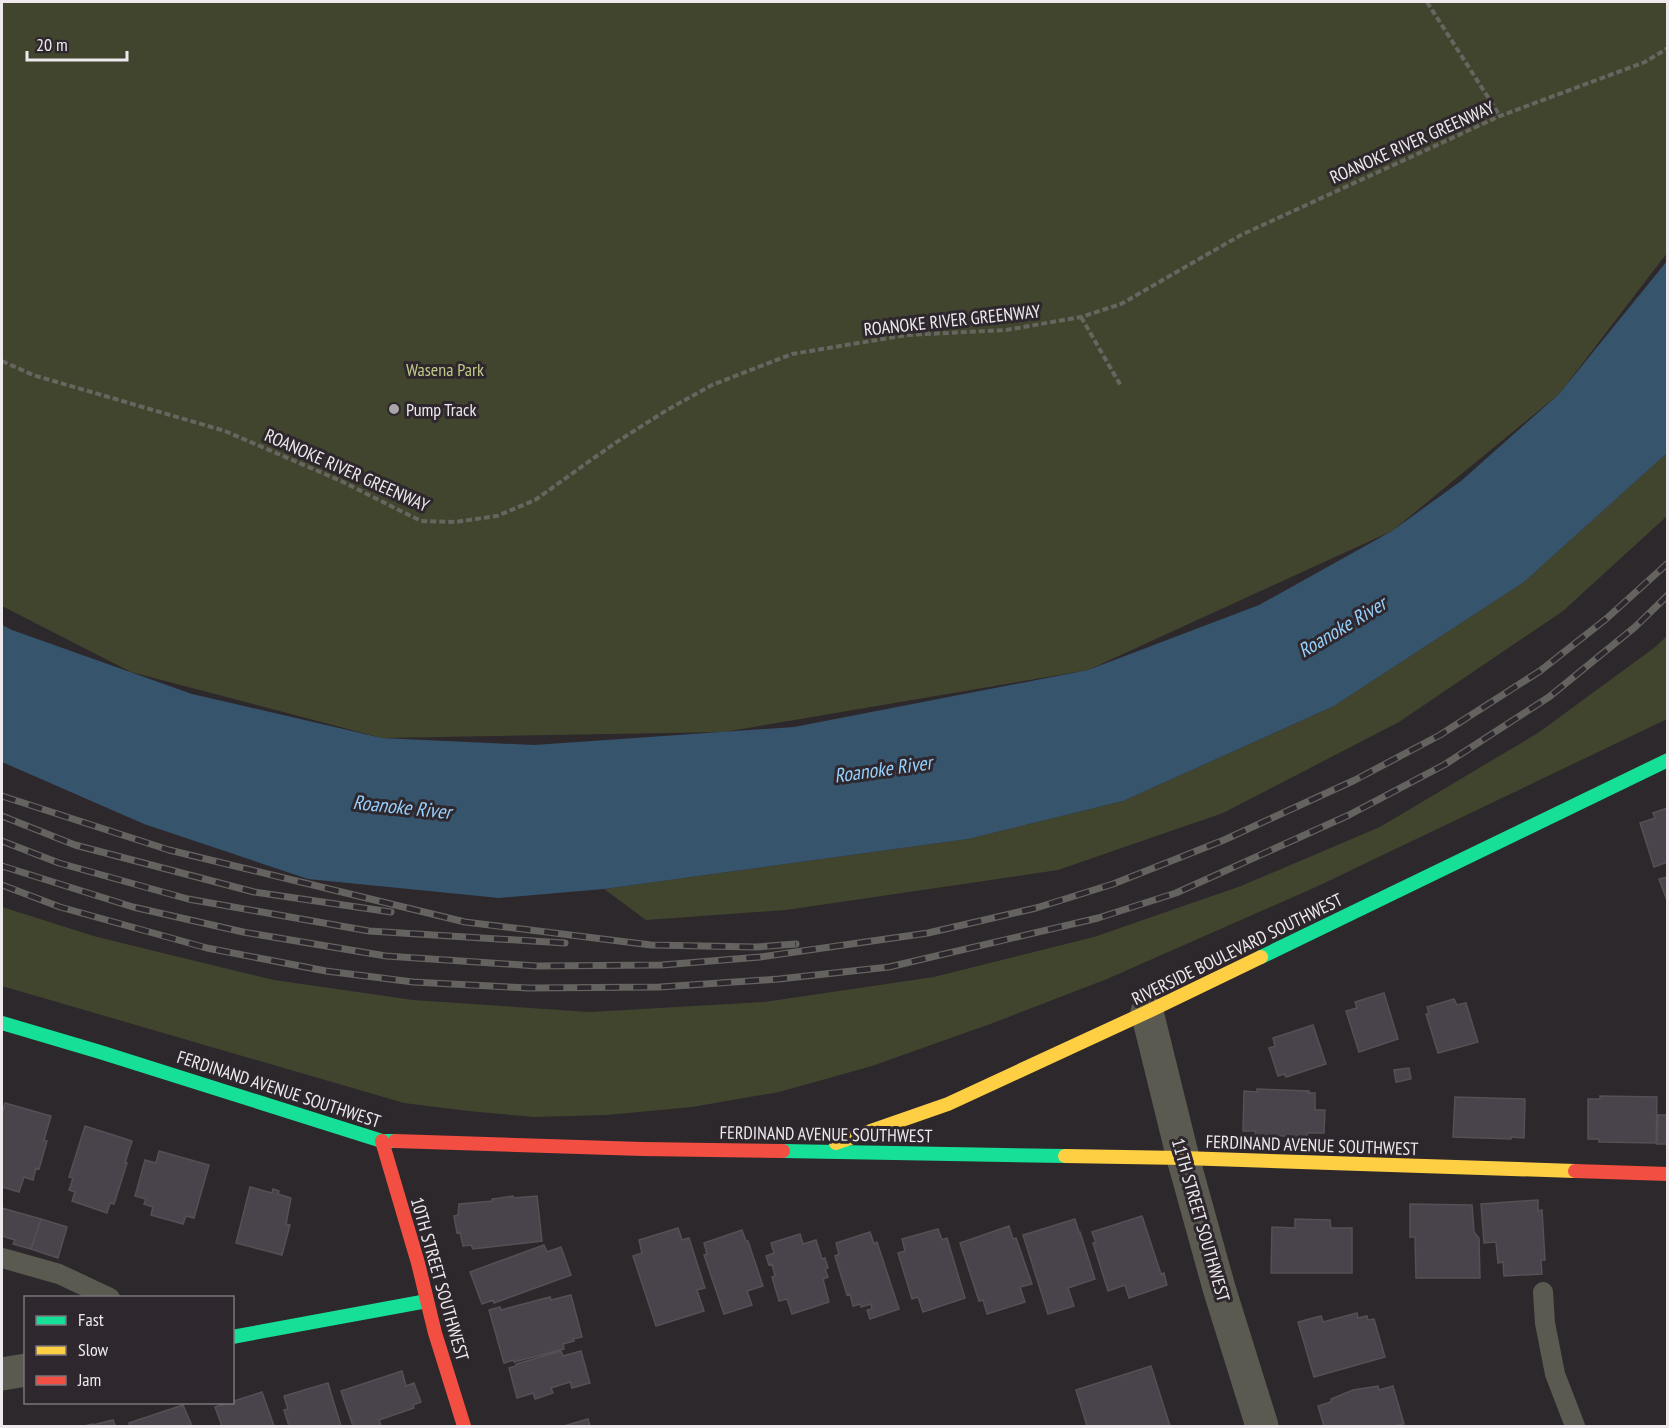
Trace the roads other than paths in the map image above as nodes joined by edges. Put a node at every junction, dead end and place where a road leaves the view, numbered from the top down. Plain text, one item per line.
1 (1668, 760) edge
2 (1147, 1012) junction
3 (2, 1023) edge
4 (382, 1141) junction
5 (814, 1151) junction
6 (1183, 1158) junction
7 (1668, 1174) edge
8 (2, 1258) edge
9 (1543, 1292) dead end
10 (106, 1296) edge
11 (427, 1301) junction
12 (234, 1337) edge
13 (24, 1370) edge
14 (2, 1374) edge
15 (464, 1426) edge
16 (1262, 1426) edge
17 (1575, 1426) edge

1 - 2 street, RIVERSIDE BOULEVARD SOUTHWEST
2 - 5 street, RIVERSIDE BOULEVARD SOUTHWEST
2 - 6 street, 11TH STREET SOUTHWEST
3 - 4 street, FERDINAND AVENUE SOUTHWEST
4 - 5 street, FERDINAND AVENUE SOUTHWEST
4 - 11 street, 10TH STREET SOUTHWEST
5 - 6 street, FERDINAND AVENUE SOUTHWEST
6 - 7 street, FERDINAND AVENUE SOUTHWEST
6 - 16 street, 11TH STREET SOUTHWEST
8 - 10 lane
9 - 17 lane
11 - 12 street
11 - 15 street, 10TH STREET SOUTHWEST
13 - 14 street

